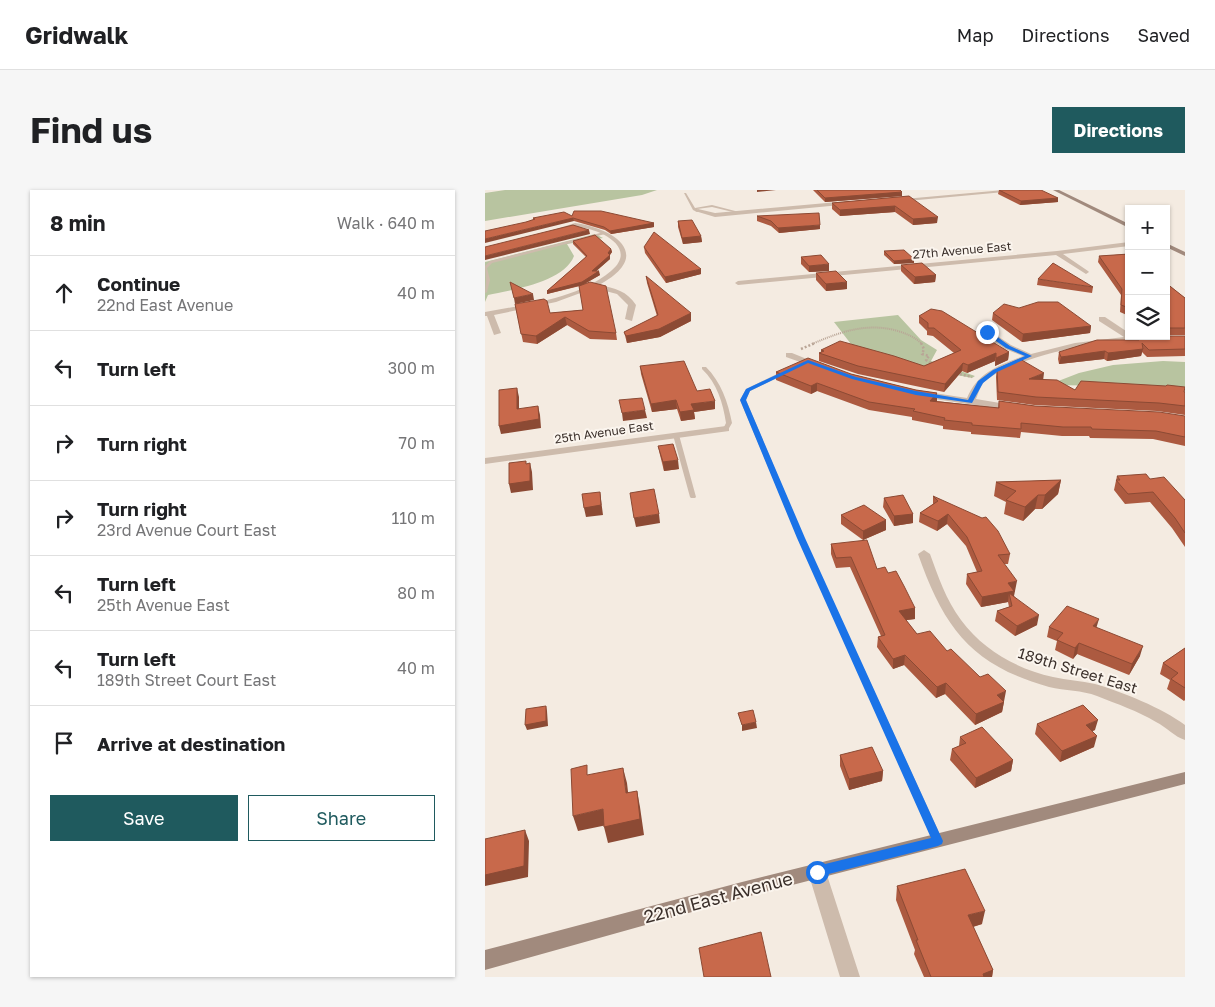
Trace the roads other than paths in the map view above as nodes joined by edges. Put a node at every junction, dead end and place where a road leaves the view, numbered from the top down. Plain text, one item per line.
1 (1023, 190) edge
2 (1055, 190) edge
3 (685, 194) dead end
4 (885, 201) edge
5 (858, 203) edge
6 (696, 210) joint
7 (1125, 224) edge
8 (549, 232) edge
9 (604, 234) junction
10 (1125, 244) edge
11 (1170, 247) edge
12 (1057, 253) junction
13 (1185, 254) edge
14 (485, 268) edge
15 (1086, 272) dead end
16 (738, 283) dead end
17 (591, 285) junction
18 (485, 292) edge
19 (488, 314) edge
20 (629, 319) dead end
21 (1102, 319) dead end
22 (497, 332) dead end
23 (987, 332) dead end
24 (1125, 334) edge
25 (1125, 339) edge
26 (1170, 339) edge
27 (1185, 339) edge
28 (789, 355) road end
29 (1029, 356) junction
30 (800, 365) junction
31 (704, 368) dead end
32 (826, 368) edge
33 (907, 391) edge
34 (970, 402) junction
35 (1025, 409) edge
36 (726, 429) joint
37 (677, 435) junction
38 (485, 461) edge
39 (693, 497) dead end
40 (924, 554) dead end
41 (1185, 734) edge
42 (1185, 778) edge
43 (938, 841) junction
44 (817, 872) junction
45 (485, 960) edge
46 (850, 977) edge

1 - 4 street
2 - 7 street
3 - 6 lane
5 - 6 street
8 - 9 street
9 - 14 lane
9 - 17 street
10 - 12 street, 27th Avenue East
11 - 13 street
12 - 15 street
12 - 16 street, 27th Avenue East
14 - 18 lane
17 - 19 street
17 - 20 street
19 - 22 street
21 - 24 street
23 - 29 street
25 - 29 street
26 - 27 street
28 - 30 street
29 - 34 street
30 - 32 street
30 - 43 lane
31 - 36 lane
33 - 34 street
34 - 35 street
36 - 37 street, 25th Avenue East
37 - 38 street, 25th Avenue East
37 - 39 lane
40 - 41 street, 189th Street East
42 - 43 street, 22nd East Avenue
43 - 44 street, 22nd East Avenue
44 - 45 street, 22nd East Avenue
44 - 46 street

